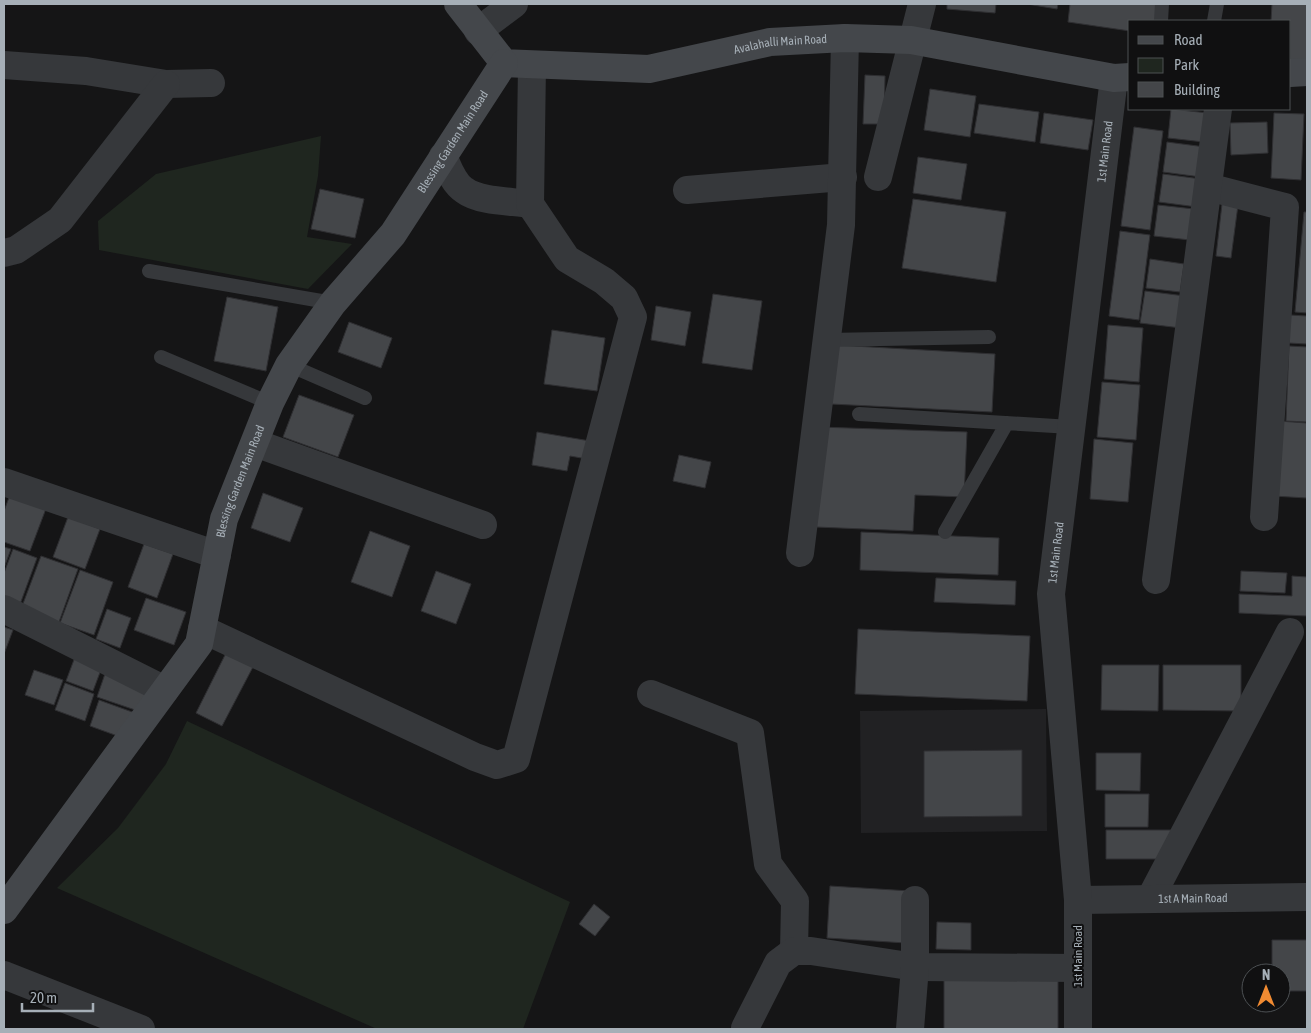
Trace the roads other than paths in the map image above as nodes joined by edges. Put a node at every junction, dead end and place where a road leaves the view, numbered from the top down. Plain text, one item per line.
1 (458, 4) edge
2 (514, 4) edge
3 (922, 4) edge
4 (1162, 4) edge
5 (1217, 4) edge
6 (1161, 20) edge
7 (1214, 20) edge
8 (478, 30) junction
9 (846, 38) junction
10 (911, 40) junction
11 (504, 63) junction
12 (4, 65) edge
13 (532, 65) junction
14 (1307, 72) edge
15 (1291, 73) edge
16 (1122, 78) edge
17 (211, 83) dead end
18 (166, 84) junction
19 (1218, 110) edge
20 (443, 156) junction
21 (843, 176) junction
22 (878, 176) dead end
23 (1208, 188) junction
24 (687, 190) dead end
25 (530, 204) junction
26 (4, 254) edge
27 (149, 271) dead end
28 (333, 303) junction
29 (988, 337) dead end
30 (827, 340) junction
31 (161, 357) dead end
32 (289, 365) junction
33 (365, 398) dead end
34 (270, 403) junction
35 (859, 414) dead end
36 (1007, 423) junction
37 (1071, 427) junction
38 (255, 443) junction
39 (4, 482) edge
40 (1264, 517) dead end
41 (483, 525) dead end
42 (945, 532) dead end
43 (800, 553) dead end
44 (217, 555) junction
45 (1156, 580) dead end
46 (4, 609) edge
47 (202, 629) junction
48 (1290, 632) dead end
49 (165, 690) junction
50 (651, 694) dead end
51 (1307, 897) edge
52 (1150, 899) junction
53 (914, 900) dead end
54 (1078, 900) junction
55 (4, 910) edge
56 (794, 951) junction
57 (915, 967) junction
58 (1078, 968) junction
59 (4, 975) edge
60 (744, 1028) dead end
61 (141, 1029) edge
62 (910, 1029) edge
63 (1078, 1029) edge

1 - 8 main road
2 - 8 street
3 - 10 street
4 - 6 lane
5 - 7 lane
8 - 11 main road
9 - 10 main road, Avalahalli Main Road
9 - 13 main road, Avalahalli Main Road
9 - 21 street
10 - 16 main road, Avalahalli Main Road
10 - 22 street
11 - 13 main road, Avalahalli Main Road
11 - 20 main road, Blessing Garden Main Road
12 - 18 street
13 - 25 street
14 - 15 main road
16 - 37 street, 1st Main Road
17 - 18 street
18 - 26 street
19 - 23 street
20 - 25 street
20 - 28 main road, Blessing Garden Main Road
21 - 24 street
21 - 30 street
23 - 40 street
23 - 45 street
25 - 47 street
27 - 28 lane
28 - 32 main road, Blessing Garden Main Road
29 - 30 lane
30 - 43 street
31 - 34 lane
32 - 33 lane
32 - 34 main road, Blessing Garden Main Road
34 - 38 main road, Blessing Garden Main Road
35 - 36 lane
36 - 37 lane
36 - 42 lane
37 - 54 street, 1st Main Road
38 - 41 street
38 - 44 main road, Blessing Garden Main Road
39 - 44 street
44 - 47 main road, Blessing Garden Main Road
46 - 49 street
47 - 49 main road, Blessing Garden Main Road
48 - 52 street
49 - 55 main road, Blessing Garden Main Road
50 - 56 street
51 - 52 street, 1st A Main Road
52 - 54 street, 1st A Main Road
53 - 57 street
54 - 58 street, 1st Main Road
56 - 57 street
56 - 60 street
57 - 58 street
57 - 62 street
58 - 63 street, 1st Main Road
59 - 61 street

